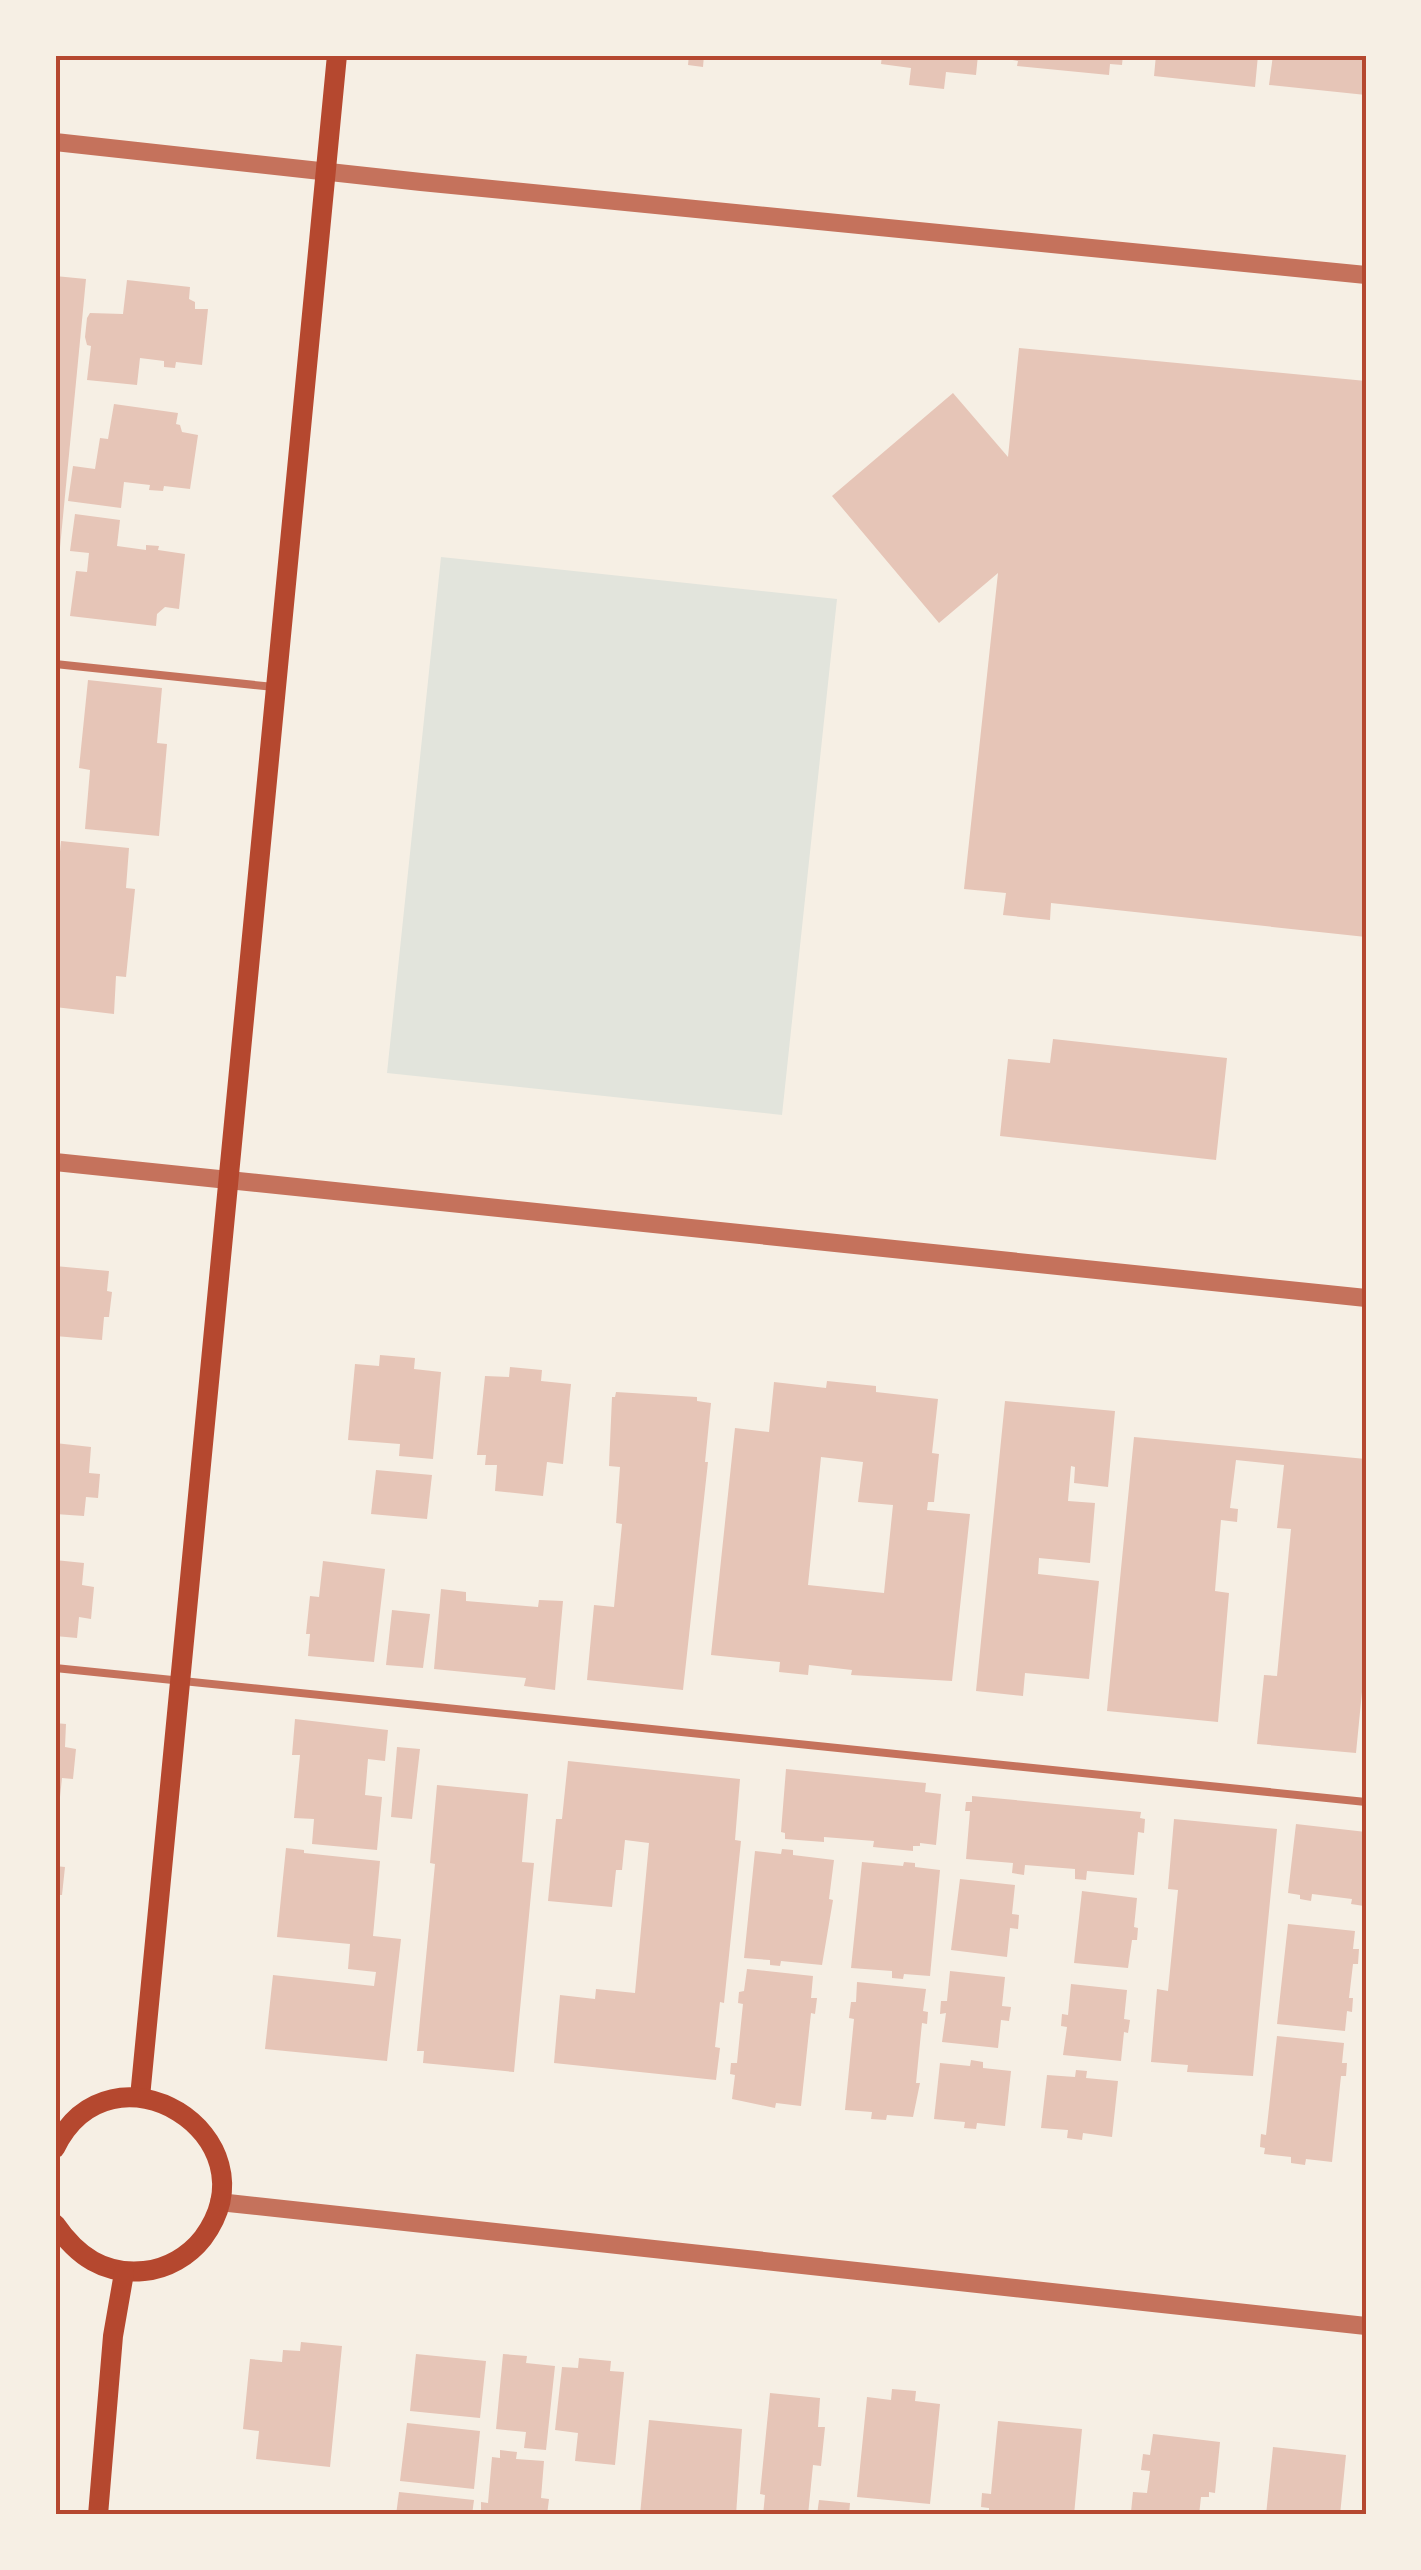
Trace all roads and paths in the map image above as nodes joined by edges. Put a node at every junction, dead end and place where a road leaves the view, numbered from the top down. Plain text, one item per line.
1 (338, 55) edge
2 (55, 142) edge
3 (325, 171) junction
4 (1366, 275) edge
5 (55, 664) edge
6 (275, 687) junction
7 (55, 1162) edge
8 (227, 1179) junction
9 (1366, 1298) edge
10 (55, 1668) edge
11 (178, 1681) junction
12 (1366, 1802) edge
13 (140, 2098) junction
14 (55, 2148) edge
15 (220, 2202) junction
16 (55, 2224) edge
17 (124, 2272) junction
18 (1366, 2326) edge
19 (98, 2515) edge

1 - 3 main road
2 - 3 street
3 - 4 street
3 - 6 main road
5 - 6 lane
6 - 8 main road
7 - 8 street
8 - 9 street
8 - 11 main road
10 - 11 lane
11 - 12 lane
11 - 13 main road
13 - 14 main road
13 - 15 main road
15 - 17 main road
15 - 18 street
16 - 17 main road
17 - 19 main road

